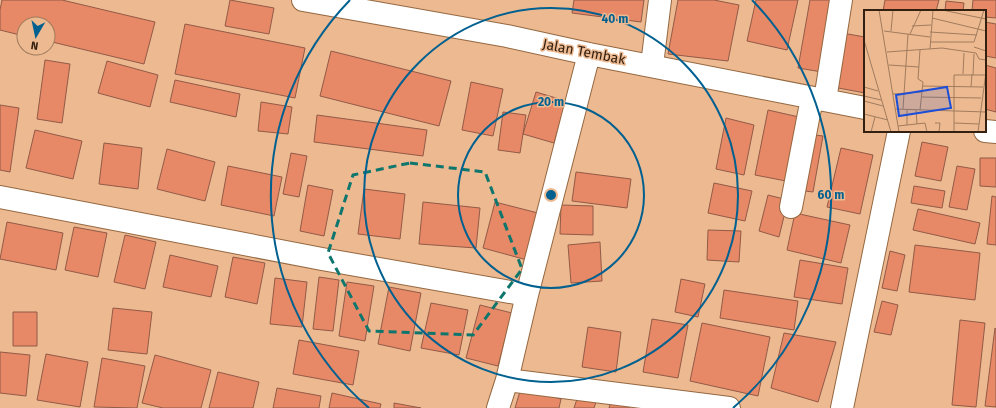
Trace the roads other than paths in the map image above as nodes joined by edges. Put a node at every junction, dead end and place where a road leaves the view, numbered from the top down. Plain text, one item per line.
1 (303, 0) edge
2 (660, 0) edge
3 (841, 0) edge
4 (589, 54) junction
5 (652, 65) junction
6 (819, 99) junction
7 (864, 108) edge
8 (986, 131) edge
9 (899, 132) edge
10 (996, 132) edge
11 (0, 197) edge
12 (791, 207) dead end
13 (526, 294) junction
14 (507, 380) junction
15 (498, 408) edge
16 (729, 408) edge
17 (842, 408) edge

1 - 4 street, Jalan Tembak
2 - 5 street
3 - 6 street
4 - 5 street, Jalan Tembak
4 - 13 street
5 - 6 street, Jalan Tembak
6 - 7 street, Jalan Tembak
6 - 12 street
8 - 10 street
9 - 17 street
11 - 13 street
13 - 14 street
14 - 15 street
14 - 16 street

